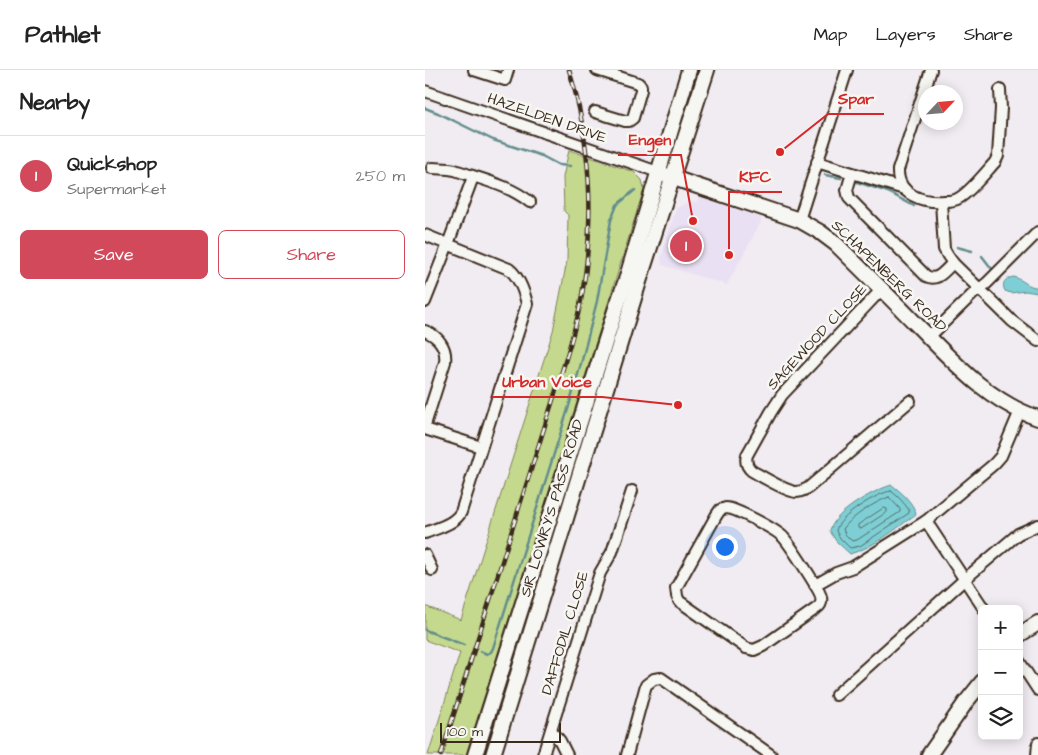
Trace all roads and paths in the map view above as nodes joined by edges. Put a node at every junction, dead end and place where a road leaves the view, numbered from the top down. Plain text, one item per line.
1 (474, 70) edge
2 (509, 70) edge
3 (597, 70) edge
4 (689, 70) edge
5 (707, 70) edge
6 (847, 70) edge
7 (931, 70) edge
8 (1000, 90) dead end
9 (425, 91) edge
10 (595, 112) dead end
11 (817, 162) junction
12 (432, 168) dead end
13 (658, 172) junction
14 (852, 173) junction
15 (473, 177) junction
16 (673, 177) junction
17 (904, 189) junction
18 (530, 202) dead end
19 (941, 202) junction
20 (799, 220) junction
21 (1038, 232) edge
22 (425, 235) edge
23 (448, 244) junction
24 (953, 263) junction
25 (882, 289) junction
26 (980, 289) junction
27 (425, 302) edge
28 (425, 331) edge
29 (929, 336) junction
30 (1038, 341) edge
31 (909, 401) dead end
32 (1020, 411) junction
33 (1038, 418) edge
34 (425, 425) edge
35 (425, 430) edge
36 (481, 447) junction
37 (632, 491) dead end
38 (925, 521) junction
39 (1038, 525) edge
40 (425, 533) edge
41 (425, 555) edge
42 (432, 570) dead end
43 (965, 579) junction
44 (815, 584) junction
45 (981, 605) edge
46 (1038, 623) edge
47 (1023, 632) edge
48 (1023, 667) edge
49 (978, 687) edge
50 (1038, 690) edge
51 (836, 695) dead end
52 (551, 730) junction
53 (1038, 743) edge
54 (475, 755) edge
55 (493, 755) edge
56 (543, 755) edge
57 (567, 755) edge
58 (627, 755) edge
59 (771, 755) edge
60 (929, 755) edge
61 (1037, 755) edge

1 - 2 street
3 - 10 street
4 - 13 main road, SIR LOWRY'S PASS ROAD
5 - 16 main road, SIR LOWRY'S PASS ROAD
6 - 11 street
7 - 17 street
8 - 19 street
9 - 13 street, HAZELDEN DRIVE
11 - 14 street
11 - 20 street
12 - 15 street
13 - 16 main road, SCHAPENBERG ROAD
13 - 54 main road, SIR LOWRY'S PASS ROAD
14 - 17 street
14 - 24 street
15 - 18 street
15 - 23 street
16 - 20 main road, SCHAPENBERG ROAD
16 - 55 main road, SIR LOWRY'S PASS ROAD
17 - 19 street
19 - 24 street
20 - 25 main road, SCHAPENBERG ROAD
21 - 26 street
22 - 23 street
23 - 27 street
23 - 36 street
24 - 26 street
25 - 29 main road, SCHAPENBERG ROAD
25 - 31 street, SAGEWOOD CLOSE
26 - 29 street
26 - 30 street
28 - 34 street
29 - 32 main road, SCHAPENBERG ROAD
32 - 33 main road, SCHAPENBERG ROAD
32 - 38 street
35 - 36 street
36 - 40 street
37 - 52 street, DAFFODIL CLOSE
38 - 43 street
38 - 44 street
39 - 43 street
41 - 42 street
43 - 45 street
43 - 51 street
44 - 44 street
46 - 47 main road
48 - 50 street
49 - 60 main road
52 - 56 street, DAFFODIL CLOSE
52 - 57 street
53 - 61 street
58 - 59 street

